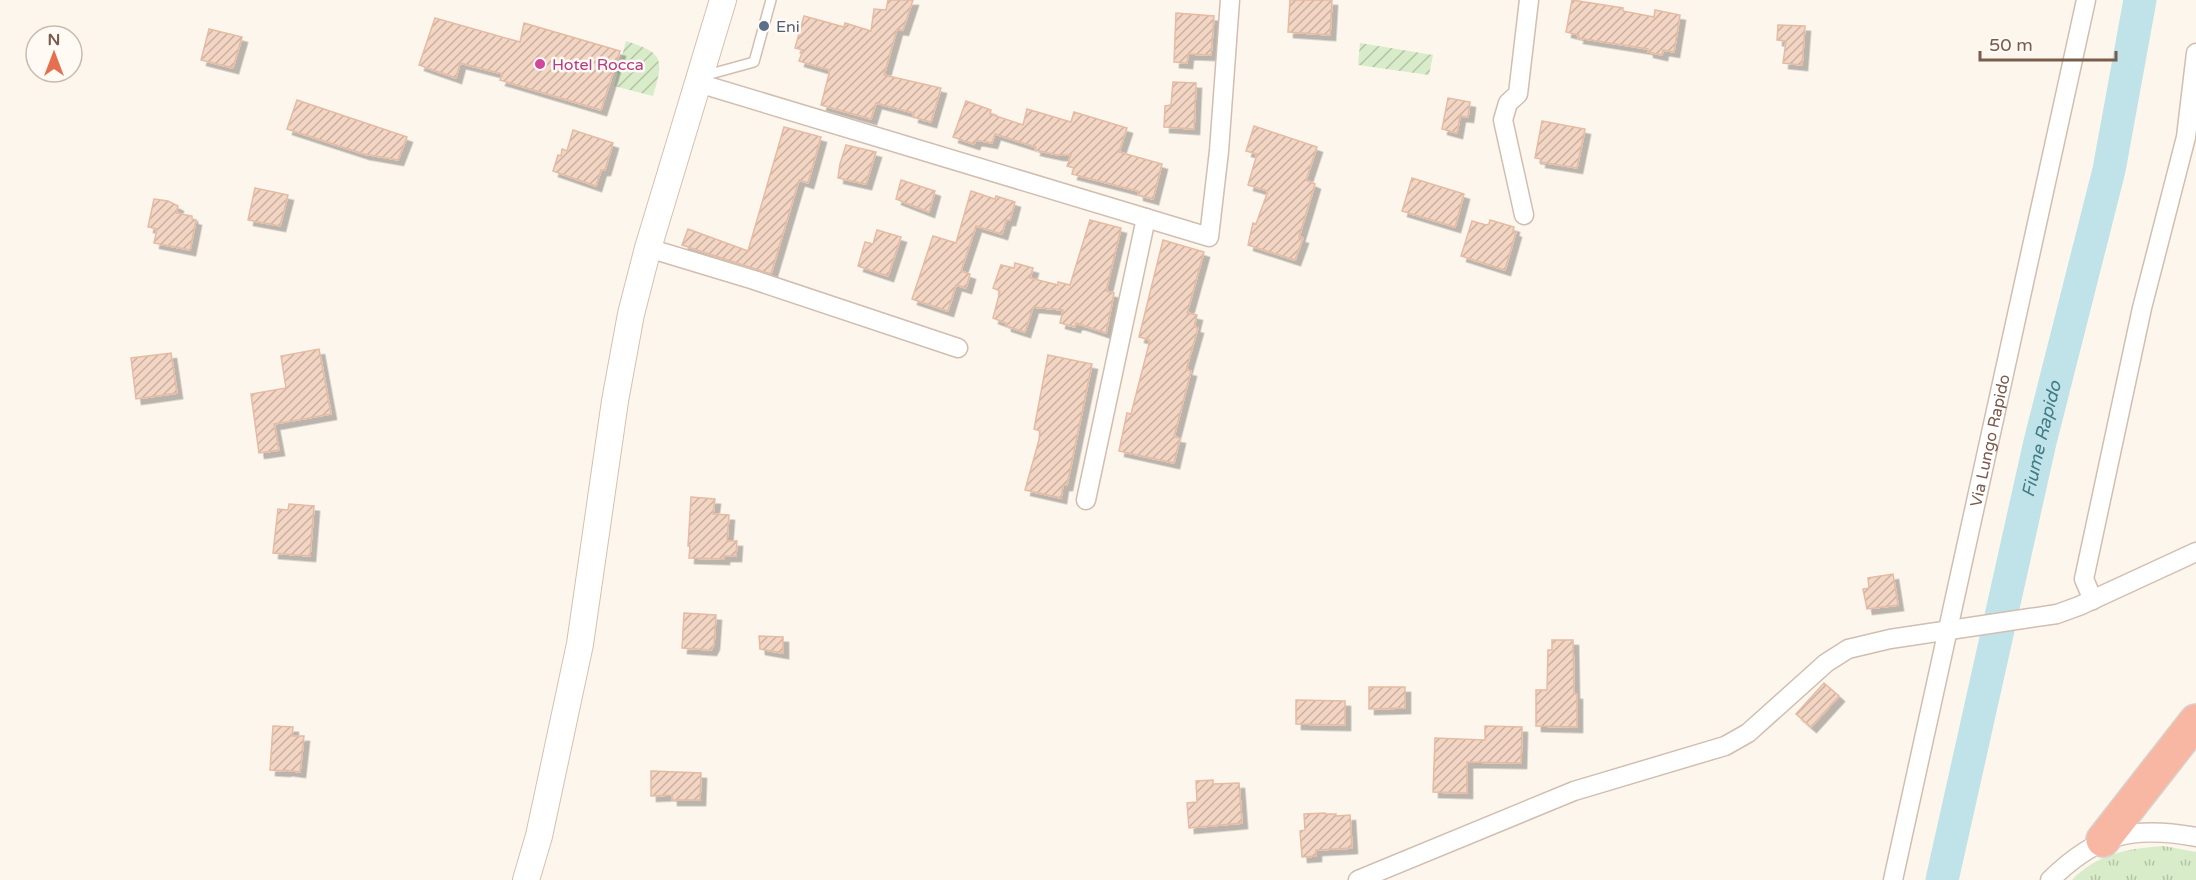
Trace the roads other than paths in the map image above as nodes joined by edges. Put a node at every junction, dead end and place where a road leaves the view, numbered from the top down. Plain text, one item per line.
1 (723, 0) edge
2 (771, 0) edge
3 (1230, 0) edge
4 (1529, 0) edge
5 (2086, 0) edge
6 (2196, 53) edge
7 (699, 80) junction
8 (1524, 215) dead end
9 (1146, 218) junction
10 (648, 248) junction
11 (958, 348) dead end
12 (1086, 500) dead end
13 (2196, 552) edge
14 (2093, 600) junction
15 (1948, 630) junction
16 (2196, 721) edge
17 (2196, 837) edge
18 (2103, 840) junction
19 (526, 880) edge
20 (1358, 880) edge
21 (1893, 880) edge
22 (2050, 880) edge

1 - 7 main road
2 - 7 lane
3 - 9 street
4 - 8 street
5 - 15 street, Via Lungo Rapido
6 - 14 street
7 - 9 street
7 - 10 main road
9 - 12 street
10 - 11 street
10 - 19 main road
13 - 14 street
14 - 15 street
15 - 20 street
15 - 21 street, Via Lungo Rapido
16 - 18 highway
17 - 18 street
18 - 22 street

